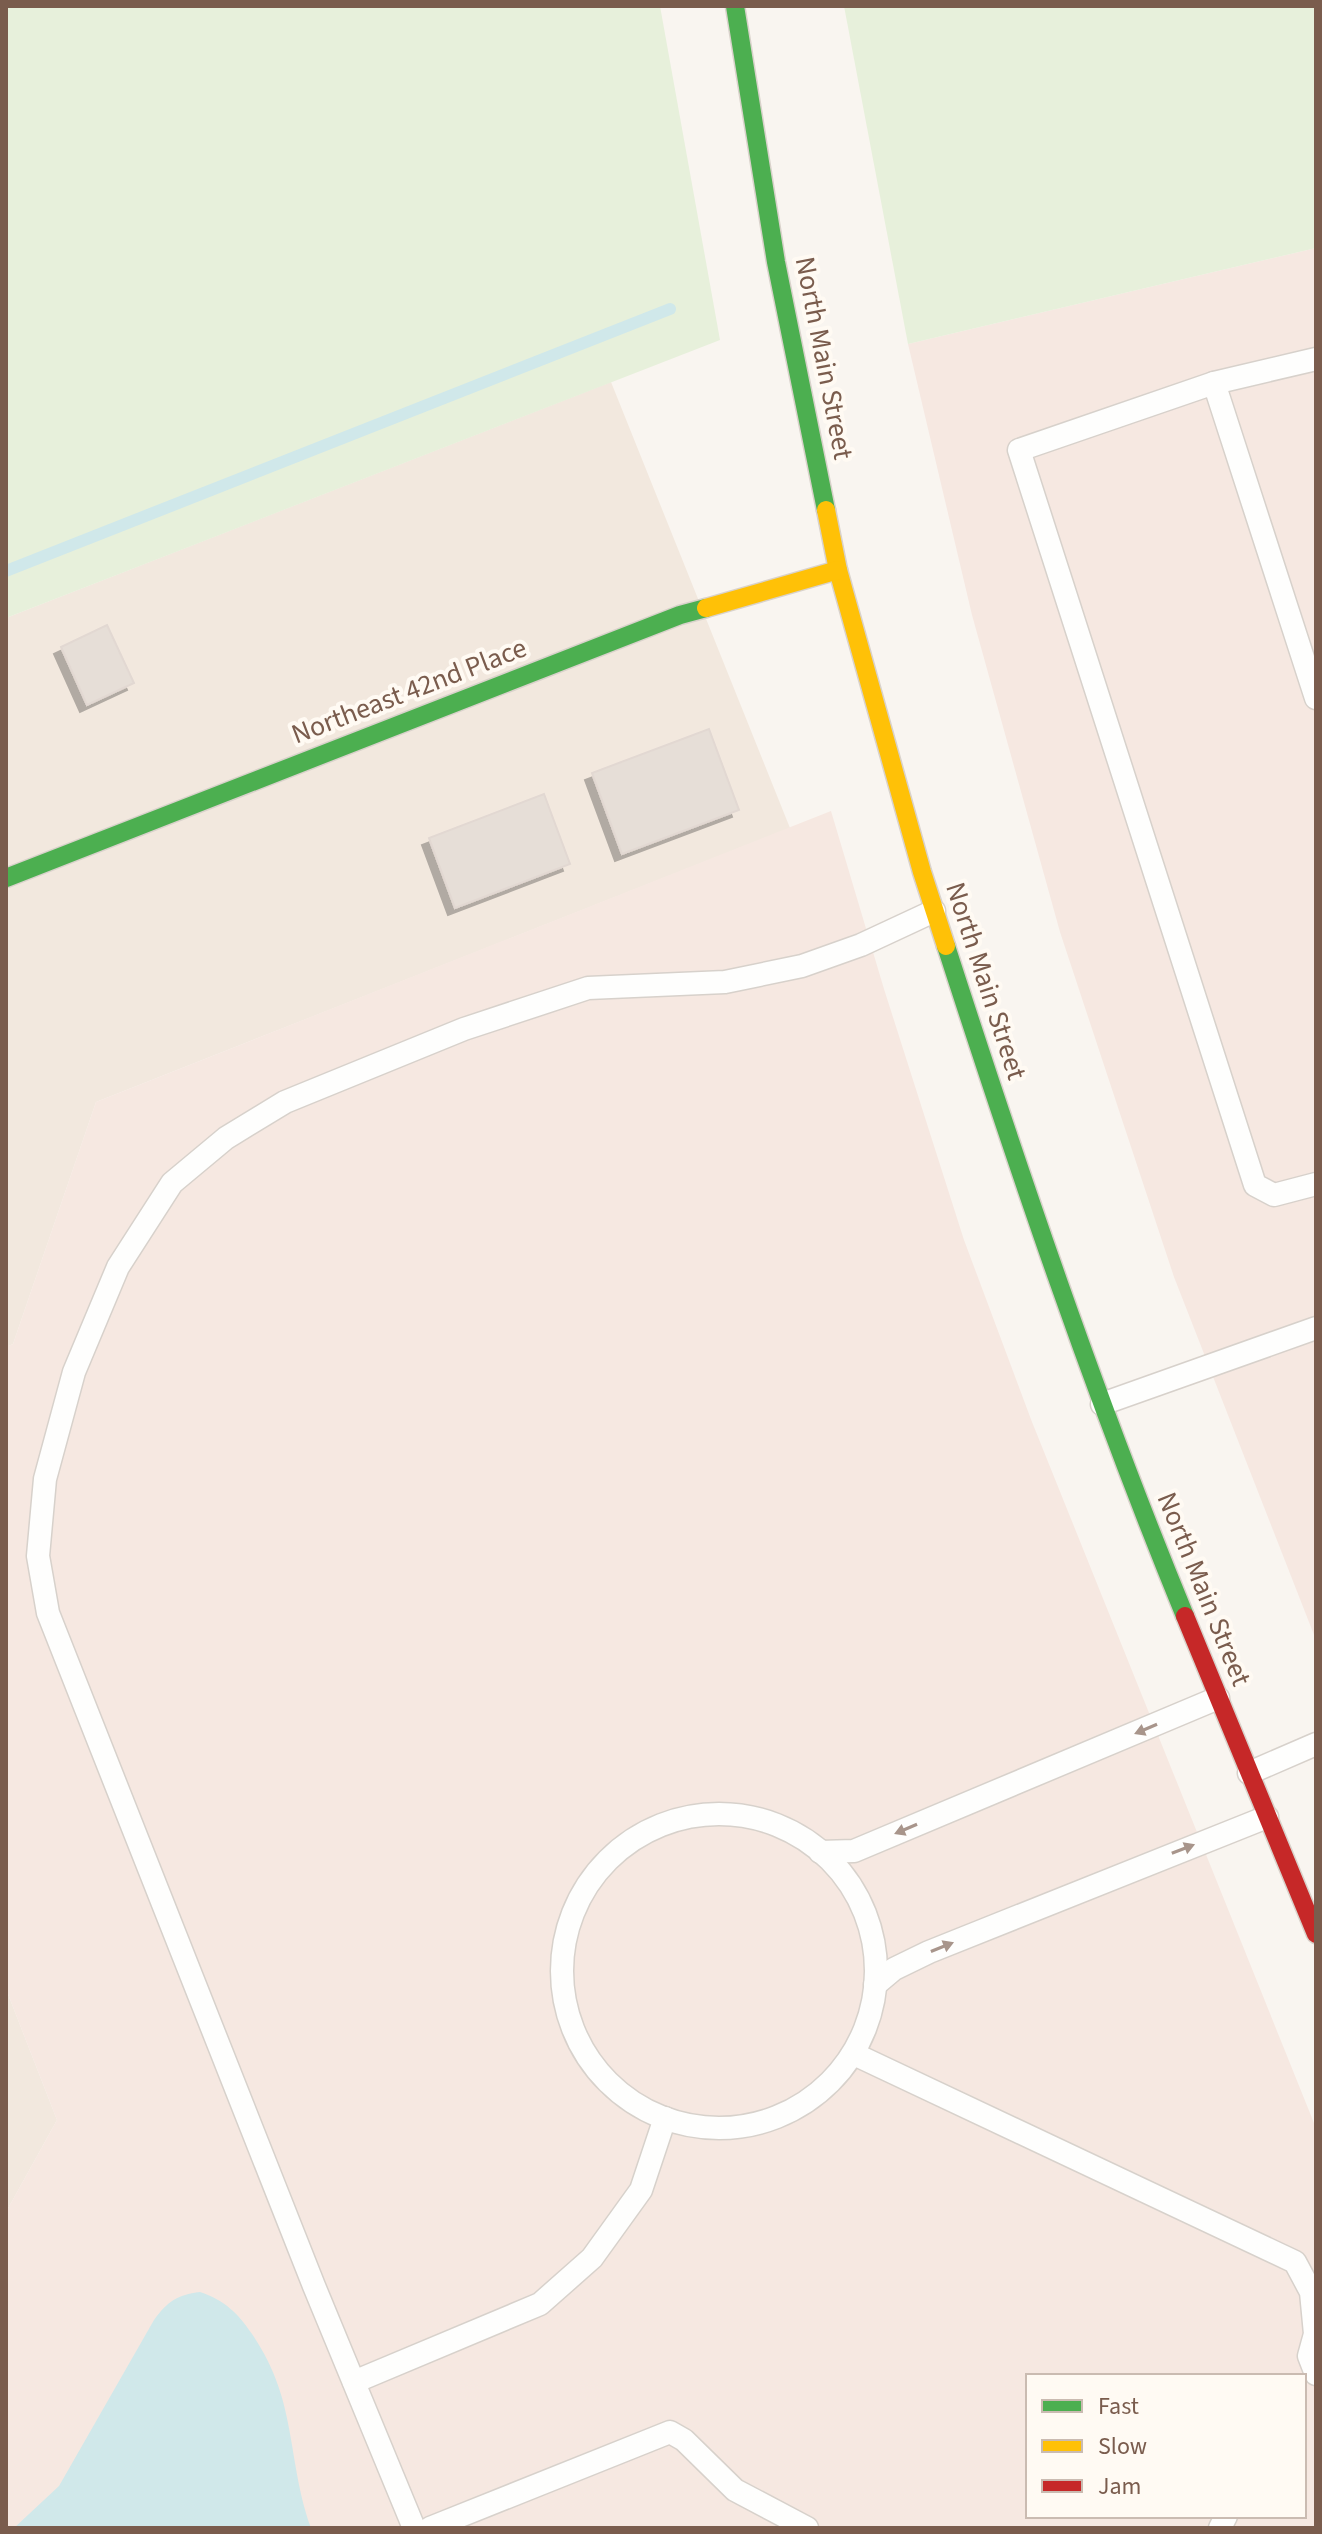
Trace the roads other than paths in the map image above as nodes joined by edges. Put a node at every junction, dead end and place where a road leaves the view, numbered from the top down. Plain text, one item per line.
1 (735, 6) edge
2 (1316, 359) edge
3 (1214, 383) junction
4 (838, 570) junction
5 (1316, 698) edge
6 (6, 878) edge
7 (934, 911) junction
8 (1316, 1184) edge
9 (1316, 1328) edge
10 (1102, 1404) junction
11 (1218, 1698) junction
12 (1316, 1744) edge
13 (1249, 1773) junction
14 (1267, 1817) junction
15 (820, 1852) junction
16 (1316, 1934) edge
17 (875, 1985) junction
18 (854, 2054) junction
19 (665, 2118) junction
20 (1312, 2365) edge
21 (354, 2382) junction
22 (414, 2528) edge
23 (430, 2528) edge
24 (807, 2528) edge

1 - 4 street, North Main Street
2 - 3 lane
3 - 5 lane
3 - 8 lane
4 - 6 street, Northeast 42nd Place
4 - 7 street, North Main Street
7 - 10 street, North Main Street
7 - 21 lane
9 - 10 lane
10 - 11 street, North Main Street
11 - 13 street, North Main Street
11 -> 15 lane
12 - 13 lane
13 - 14 street, North Main Street
14 - 16 street, North Main Street
17 -> 14 lane
15 - 17 lane
15 - 19 lane
17 - 18 lane
18 - 19 lane
18 - 20 lane
19 - 21 lane
21 - 22 lane
23 - 24 lane

